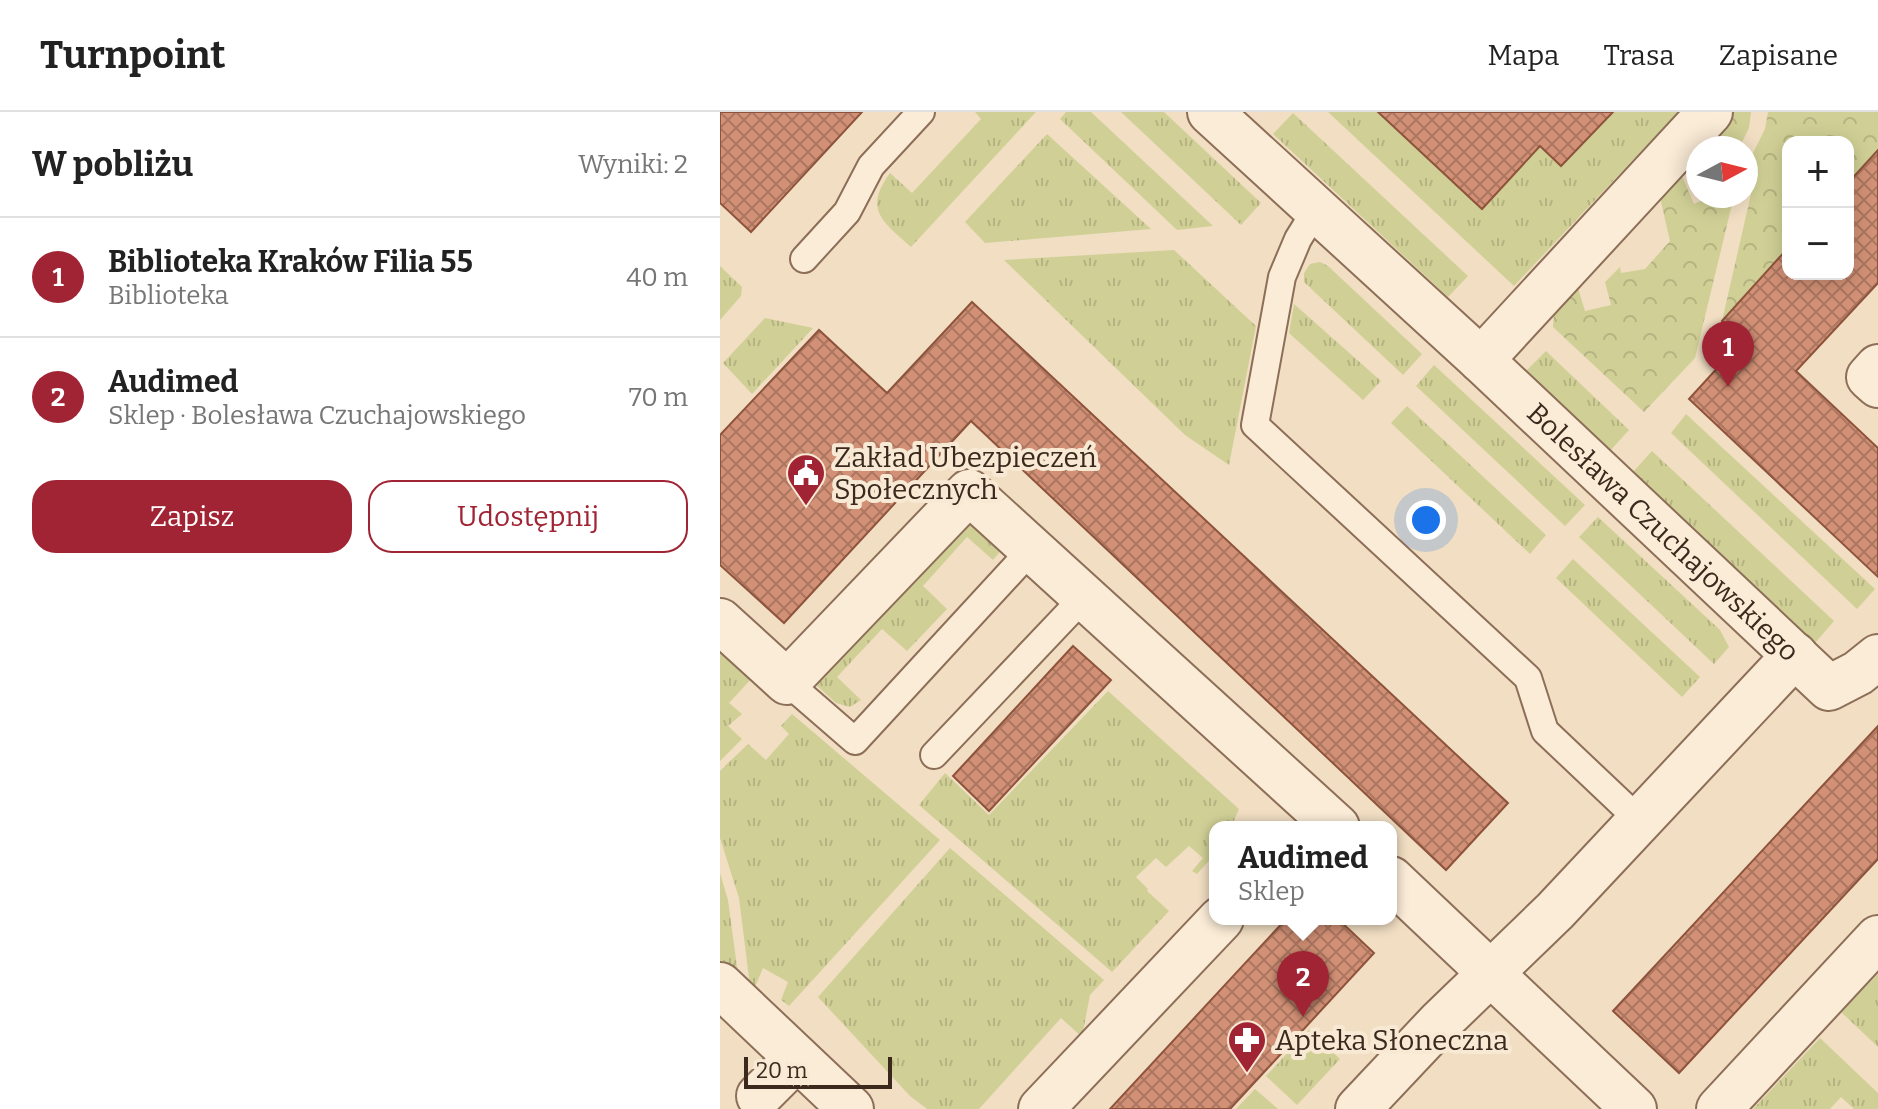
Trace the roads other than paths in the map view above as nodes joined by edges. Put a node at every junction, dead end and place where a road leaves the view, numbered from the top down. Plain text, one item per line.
1 (921, 112) edge
2 (1210, 112) edge
3 (1710, 112) edge
4 (1316, 210) junction
5 (804, 259) dead end
6 (1481, 360) junction
7 (1878, 367) edge
8 (1878, 385) edge
9 (1031, 550) junction
10 (1084, 597) junction
11 (720, 621) edge
12 (1795, 655) junction
13 (1878, 657) edge
14 (787, 682) junction
15 (934, 755) dead end
16 (1639, 820) junction
17 (1322, 821) edge
18 (1397, 885) edge
19 (1215, 925) edge
20 (1878, 938) edge
21 (1492, 973) junction
22 (720, 985) edge
23 (796, 1059) junction
24 (759, 1096) dead end
25 (851, 1109) edge
26 (1041, 1109) edge
27 (1358, 1109) edge
28 (1634, 1109) edge
29 (1719, 1109) edge

1 - 5 lane
2 - 4 street, Bolesława Czuchajowskiego
3 - 6 street
4 - 6 street, Bolesława Czuchajowskiego
4 - 16 lane
6 - 12 street, Bolesława Czuchajowskiego
7 - 8 street
9 - 10 street
9 - 14 street
9 - 14 lane
10 - 15 lane
10 - 17 street
11 - 14 street
12 - 13 street
12 - 16 street, Bolesława Czuchajowskiego
16 - 21 street, Bolesława Czuchajowskiego
18 - 21 street
19 - 26 street
20 - 29 street
21 - 27 street, Bolesława Czuchajowskiego
21 - 28 street
22 - 23 street
23 - 24 street
23 - 25 street

